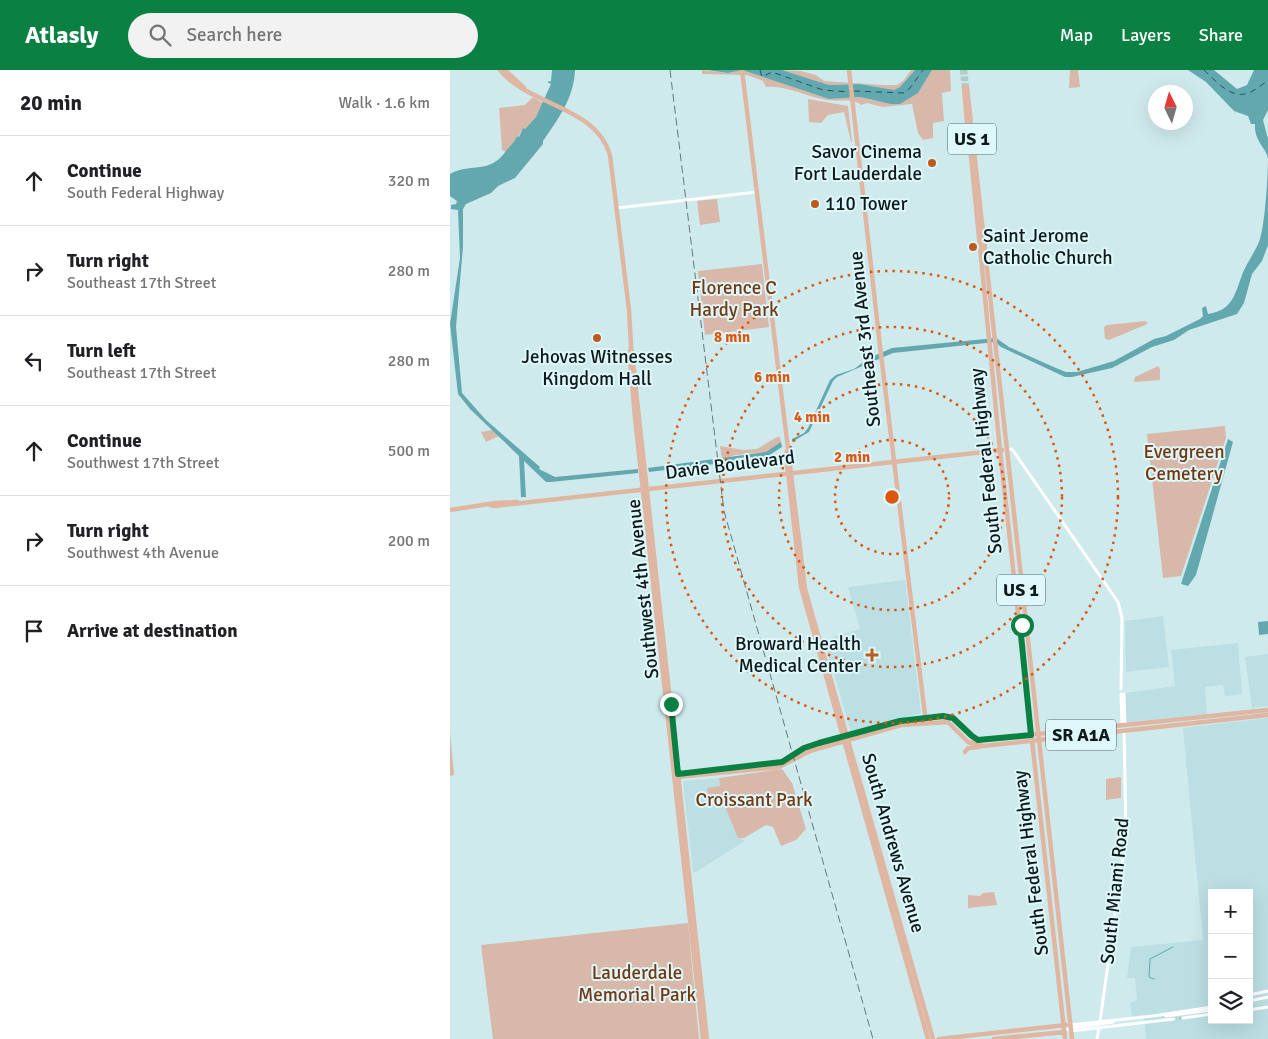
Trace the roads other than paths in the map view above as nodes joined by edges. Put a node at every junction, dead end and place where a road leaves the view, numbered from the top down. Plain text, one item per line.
1 (500, 70) edge
2 (505, 70) edge
3 (742, 70) edge
4 (849, 70) edge
5 (526, 90) junction
6 (757, 192) junction
7 (617, 208) junction
8 (987, 305) junction
9 (991, 337) junction
10 (992, 345) junction
11 (990, 357) junction
12 (996, 367) junction
13 (992, 378) junction
14 (998, 385) junction
15 (1003, 450) junction
16 (894, 462) junction
17 (790, 473) junction
18 (645, 489) junction
19 (450, 510) edge
20 (1011, 522) junction
21 (1022, 628) junction
22 (1268, 710) edge
23 (1268, 715) edge
24 (926, 721) junction
25 (1124, 726) junction
26 (1038, 737) junction
27 (1032, 738) junction
28 (846, 739) junction
29 (1001, 741) junction
30 (983, 746) junction
31 (965, 752) dead end
32 (677, 776) junction
33 (1040, 804) junction
34 (1046, 809) junction
35 (1046, 815) junction
36 (1051, 882) junction
37 (1059, 954) junction
38 (1268, 991) edge
39 (1253, 994) edge
40 (1268, 997) edge
41 (1253, 1000) edge
42 (1208, 1007) edge
43 (1268, 1007) edge
44 (1253, 1009) edge
45 (1208, 1011) edge
46 (1208, 1015) edge
47 (1153, 1016) junction
48 (1175, 1017) junction
49 (1130, 1018) junction
50 (1183, 1018) tunnel mouth
51 (1123, 1019) junction
52 (1100, 1021) junction
53 (1133, 1023) junction
54 (1064, 1025) junction
55 (1070, 1028) junction
56 (1099, 1028) junction
57 (1064, 1032) junction
58 (703, 1039) edge
59 (707, 1039) edge
60 (928, 1039) edge
61 (933, 1039) edge
62 (939, 1039) edge
63 (994, 1039) edge
64 (1065, 1039) edge
65 (1072, 1039) edge
66 (1097, 1039) edge

1 - 5 main road, Southwest 4th Avenue
2 - 5 main road
3 - 6 main road, South Andrews Avenue
4 - 16 main road, Southeast 3rd Avenue
5 - 7 main road, Southwest 4th Avenue
6 - 7 street
6 - 17 main road, South Andrews Avenue
7 - 18 main road, Southwest 4th Avenue
8 - 8 main road, South Federal Highway / US 1
8 - 9 main road, South Federal Highway / US 1
8 - 9 main road, US 1
9 - 10 main road, South Federal Highway / US 1
10 - 11 main road, South Federal Highway / US 1
10 - 12 main road, South Federal Highway / US 1
11 - 12 main road
11 - 13 main road, South Federal Highway / US 1
12 - 14 main road, South Federal Highway / US 1
13 - 14 main road
13 - 15 main road, South Federal Highway / US 1
14 - 15 main road, South Federal Highway / US 1
15 - 16 main road, Davie Boulevard
15 - 20 main road, South Federal Highway / US 1
15 - 20 main road, South Federal Highway / US 1
15 - 25 street, South Miami Road
16 - 17 main road, Davie Boulevard
16 - 24 main road, Southeast 3rd Avenue
17 - 18 main road, Davie Boulevard
17 - 28 main road, South Andrews Avenue
18 - 19 main road, Davie Boulevard
18 - 32 main road, Southwest 4th Avenue
20 - 21 main road, South Federal Highway / US 1
20 - 21 main road, South Federal Highway / US 1
21 - 26 main road, South Federal Highway / US 1
21 - 27 main road, South Federal Highway / US 1
22 - 25 main road, SR A1A
23 - 25 main road, SR A1A
24 - 28 main road
24 - 29 main road
24 - 30 main road
25 - 26 main road, SR A1A
25 - 52 street, South Miami Road
26 - 27 main road, SR A1A
26 - 34 main road, South Federal Highway / US 1
27 - 29 main road
27 - 33 main road, South Federal Highway / US 1
28 - 32 main road
28 - 60 main road, South Andrews Avenue
28 - 61 main road, South Andrews Avenue
29 - 30 main road
30 - 31 main road
32 - 58 main road, Southwest 4th Avenue
32 - 59 main road, Southwest 4th Avenue
33 - 34 main road
33 - 35 main road
33 - 36 main road, South Federal Highway / US 1
34 - 35 main road, South Federal Highway / US 1
35 - 36 main road, South Federal Highway / US 1
36 - 37 main road, South Federal Highway
36 - 37 main road, South Federal Highway / US 1
37 - 54 main road, South Federal Highway
37 - 55 main road, South Federal Highway
38 - 39 street
40 - 41 street
42 - 47 street
43 - 44 street
45 - 48 street
46 - 50 street
47 - 48 street
47 - 49 street
48 - 53 street
49 - 51 street
49 - 53 street
51 - 52 street
51 - 55 street
52 - 55 street
53 - 56 street
54 - 55 main road
54 - 57 main road, South Federal Highway
54 - 62 main road
55 - 56 street
55 - 57 main road
55 - 65 main road, South Federal Highway
56 - 66 street
57 - 63 main road
57 - 64 main road, South Federal Highway

